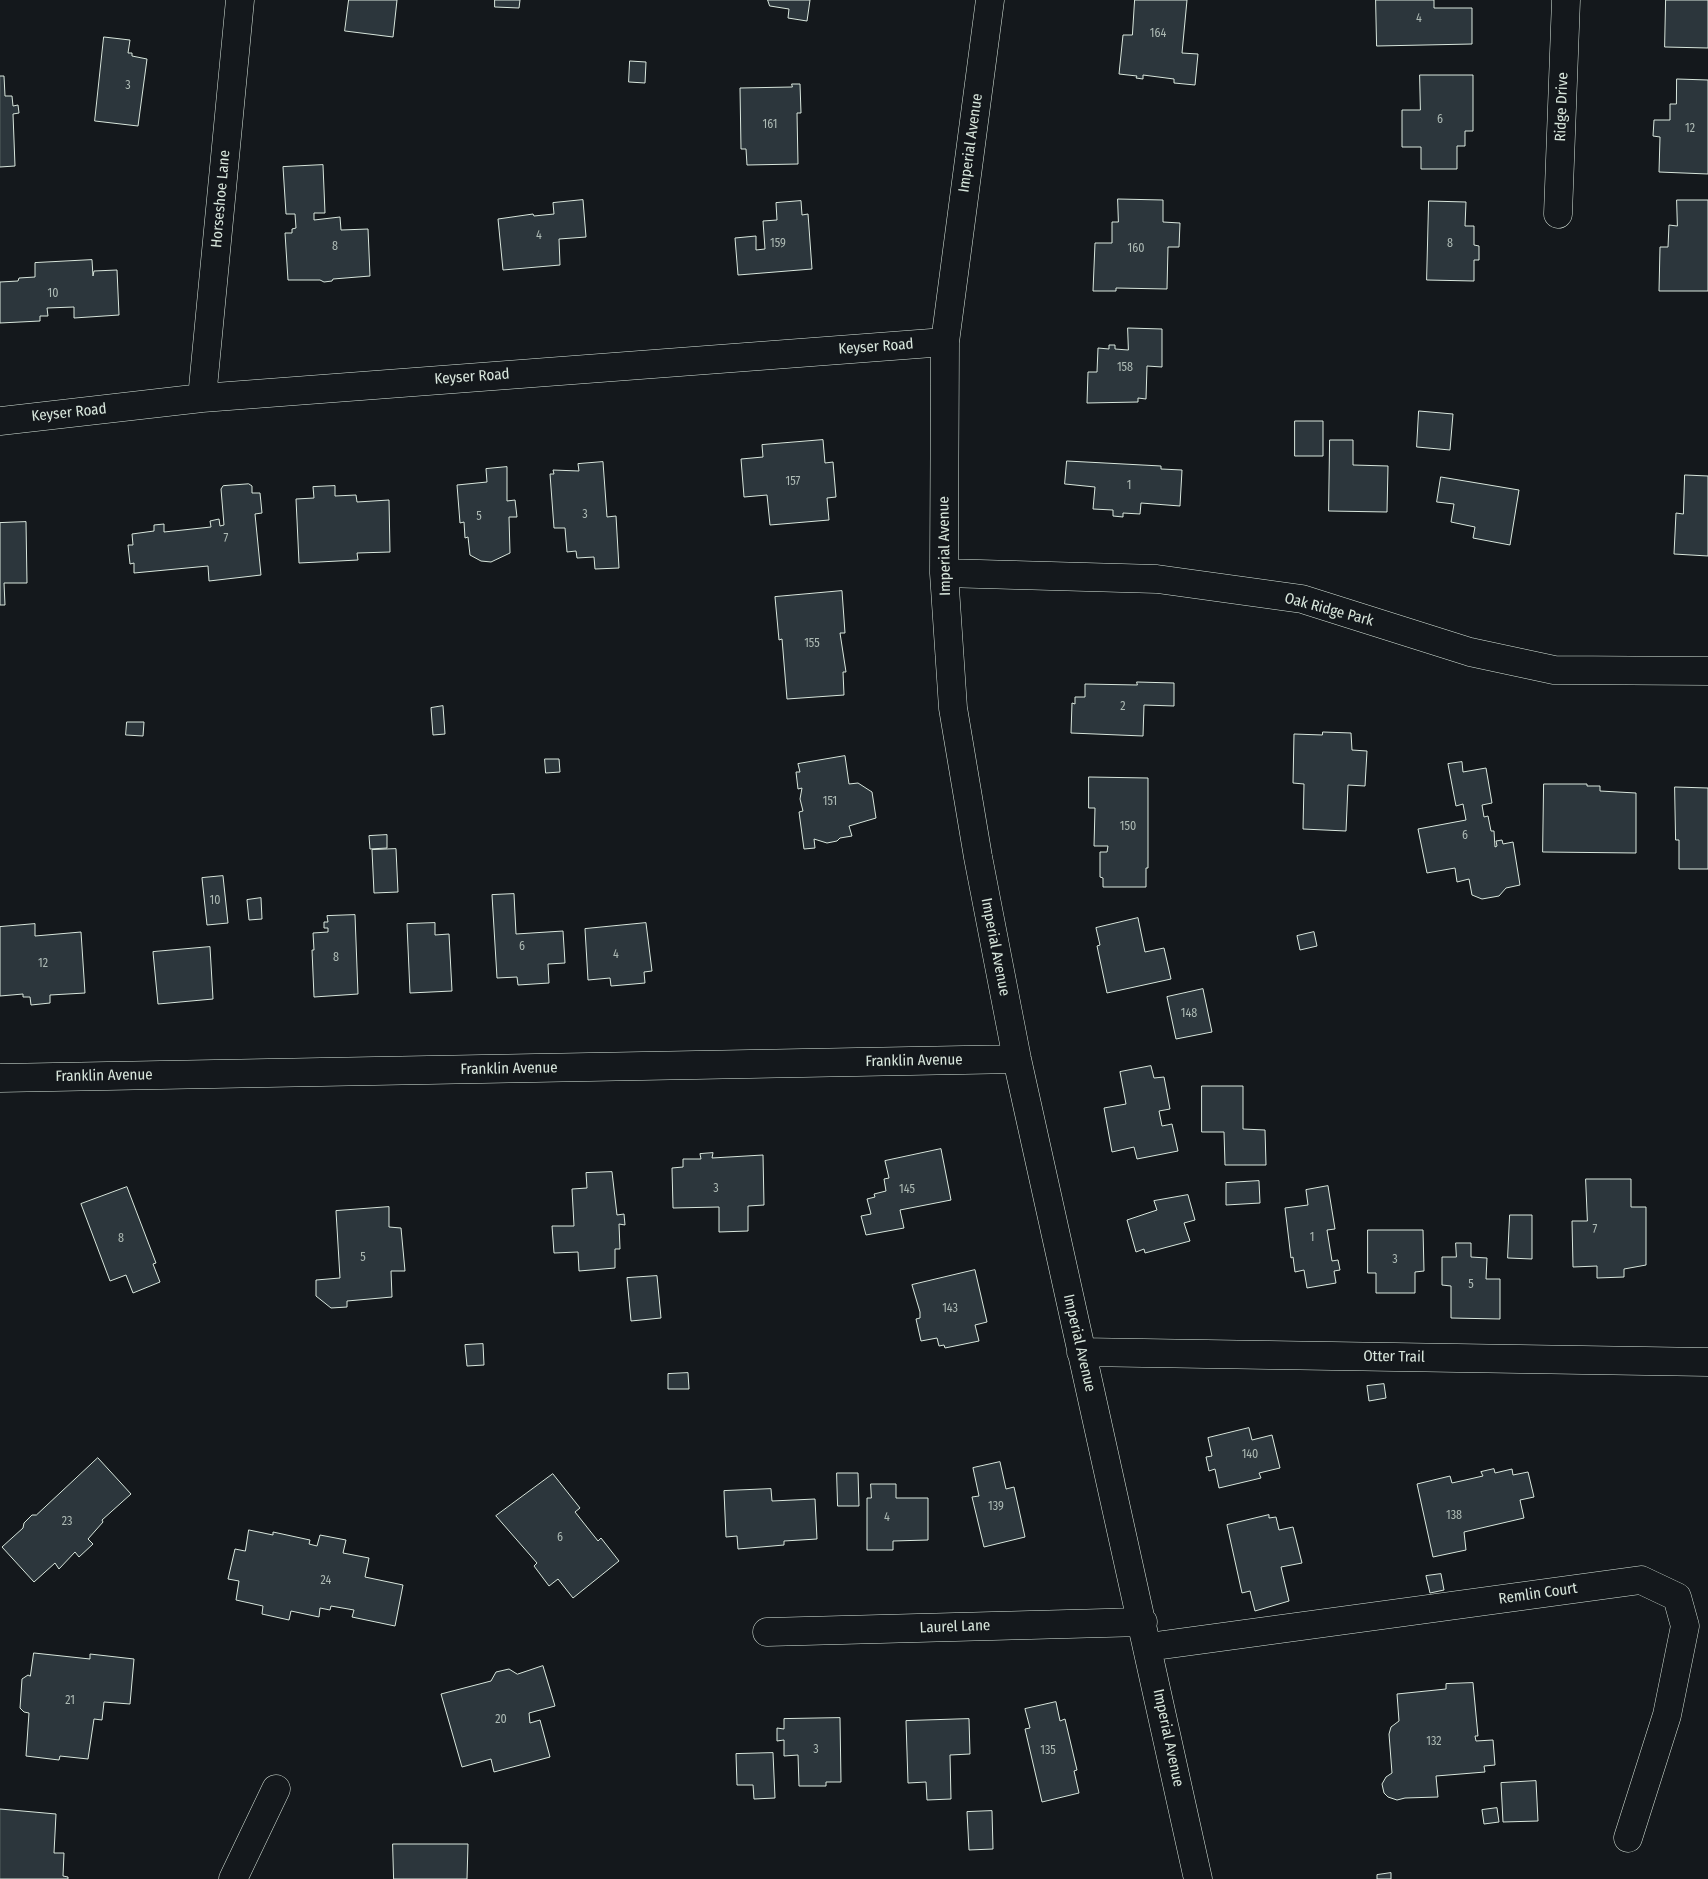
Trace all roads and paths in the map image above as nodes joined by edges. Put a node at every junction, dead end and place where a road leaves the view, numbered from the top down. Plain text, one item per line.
1 (240, 0) edge
2 (990, 0) edge
3 (1566, 0) edge
4 (1558, 214) dead end
5 (945, 342) junction
6 (202, 398) junction
7 (0, 421) edge
8 (944, 573) junction
9 (1708, 671) edge
10 (1017, 1059) junction
11 (0, 1078) edge
12 (1081, 1352) junction
13 (1708, 1362) edge
14 (767, 1632) dead end
15 (1146, 1634) junction
16 (276, 1789) dead end
17 (1628, 1838) dead end
18 (233, 1879) edge
19 (1198, 1879) edge

1 - 6 street, Horseshoe Lane
2 - 5 street, Imperial Avenue
3 - 4 street, Ridge Drive
5 - 6 street, Keyser Road
5 - 8 street, Imperial Avenue
6 - 7 street, Keyser Road
8 - 9 street, Oak Ridge Park
8 - 10 street, Imperial Avenue
10 - 11 street, Franklin Avenue
10 - 12 street, Imperial Avenue
12 - 13 street, Otter Trail
12 - 15 street, Imperial Avenue
14 - 15 street, Laurel Lane
15 - 17 street, Remlin Court
15 - 19 street, Imperial Avenue
16 - 18 street

